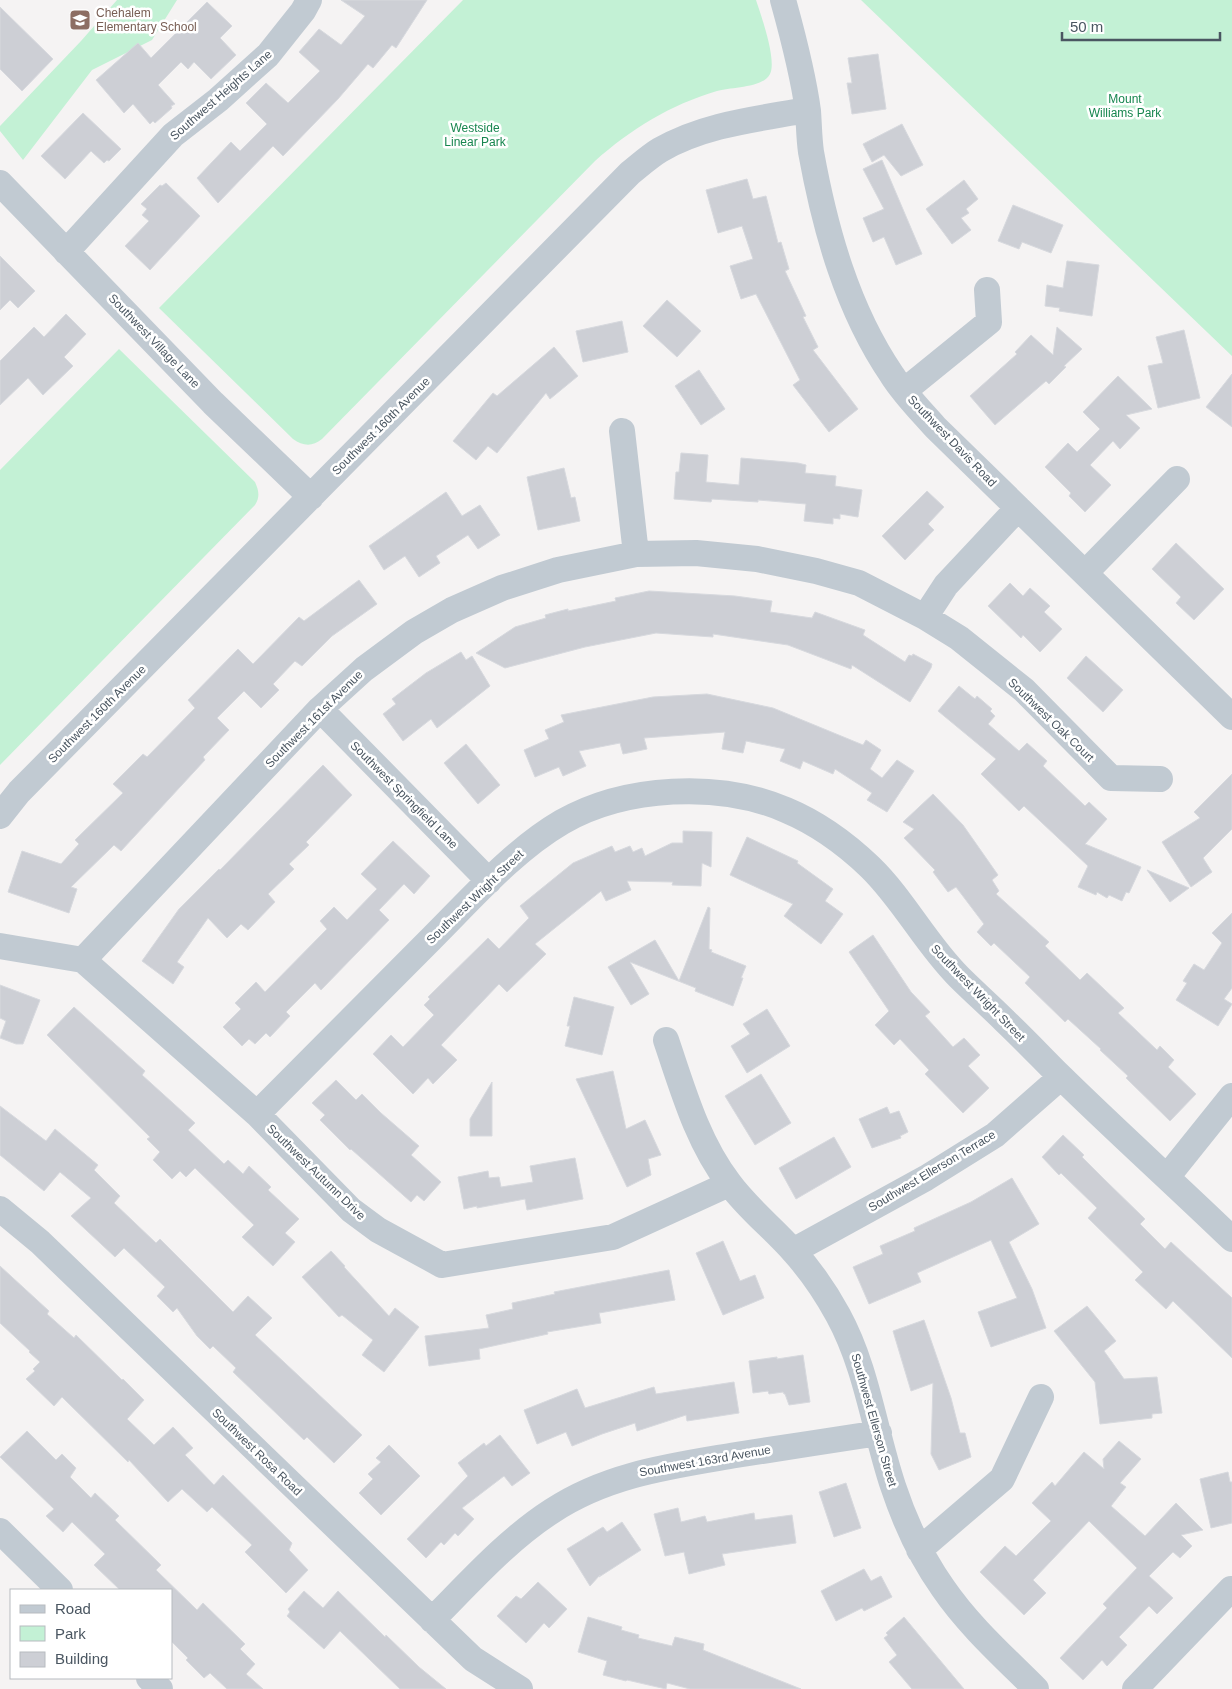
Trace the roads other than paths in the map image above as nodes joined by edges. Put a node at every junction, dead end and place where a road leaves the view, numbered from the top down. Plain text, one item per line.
1 (310, 0) edge
2 (782, 0) edge
3 (808, 110) junction
4 (0, 183) edge
5 (66, 252) junction
6 (987, 290) dead end
7 (904, 391) junction
8 (622, 431) dead end
9 (1177, 479) dead end
10 (311, 497) junction
11 (1018, 508) junction
12 (636, 554) junction
13 (1085, 573) junction
14 (925, 617) junction
15 (320, 709) junction
16 (1232, 717) edge
17 (1160, 779) dead end
18 (0, 816) edge
19 (489, 880) junction
20 (0, 946) edge
21 (83, 960) junction
22 (666, 1040) dead end
23 (1061, 1077) junction
24 (1232, 1096) edge
25 (257, 1114) junction
26 (1167, 1177) junction
27 (729, 1184) junction
28 (0, 1209) edge
29 (1232, 1239) edge
30 (794, 1251) junction
31 (1041, 1397) dead end
32 (879, 1433) junction
33 (0, 1531) edge
34 (919, 1550) junction
35 (59, 1589) edge
36 (1231, 1589) edge
37 (432, 1620) junction
38 (150, 1679) edge
39 (160, 1689) edge
40 (520, 1689) edge
41 (1036, 1689) edge
42 (1135, 1689) edge

1 - 5 street, Southwest Heights Lane
2 - 3 street, Southwest Davis Road
3 - 7 street, Southwest Davis Road
3 - 10 street, Southwest 160th Avenue
4 - 5 street, Southwest Village Lane
5 - 10 street, Southwest Village Lane
6 - 7 street
7 - 11 street, Southwest Davis Road
8 - 12 street
9 - 13 street
10 - 18 street, Southwest 160th Avenue
11 - 13 street, Southwest Davis Road
11 - 14 street
12 - 14 street, Southwest 161st Avenue
12 - 15 street, Southwest 161st Avenue
13 - 16 street, Southwest Davis Road
14 - 17 street, Southwest Oak Court
15 - 19 street, Southwest Springfield Lane
15 - 21 street, Southwest 161st Avenue
19 - 23 street, Southwest Wright Street
19 - 25 street, Southwest Wright Street
20 - 21 street
21 - 25 street, Southwest Autumn Drive
22 - 27 street, Southwest Ellerson Street
23 - 26 street, Southwest Wright Street
23 - 30 street, Southwest Ellerson Terrace
24 - 26 street
25 - 27 street, Southwest Autumn Drive
26 - 29 street, Southwest Wright Street
27 - 30 street, Southwest Ellerson Street
28 - 37 street, Southwest Rosa Road
30 - 32 street, Southwest Ellerson Street
31 - 34 street
32 - 34 street, Southwest Ellerson Street
32 - 37 street, Southwest 163rd Avenue
33 - 35 street
34 - 41 street, Southwest Ellerson Street
36 - 42 street
37 - 40 street, Southwest Rosa Road
38 - 39 street

